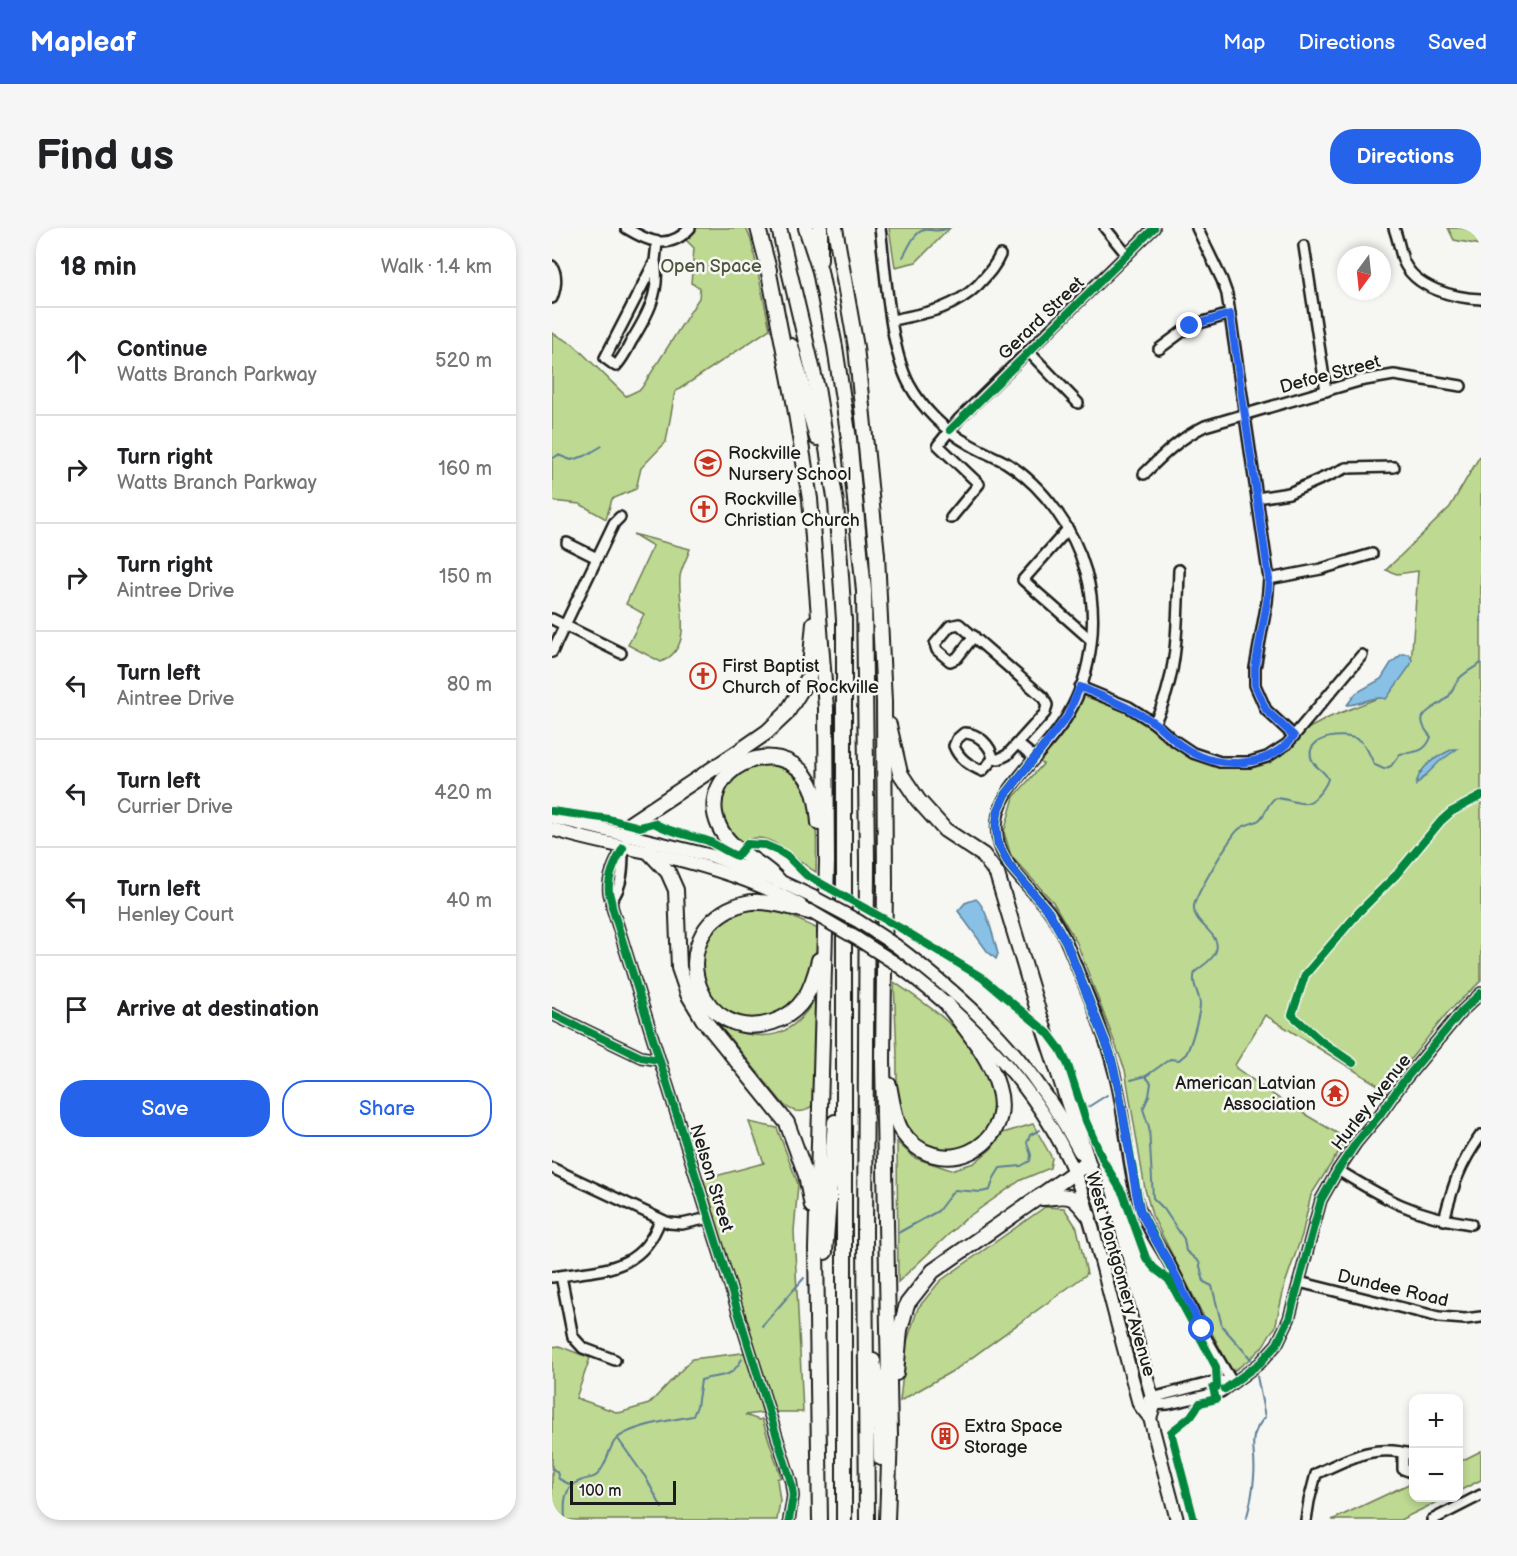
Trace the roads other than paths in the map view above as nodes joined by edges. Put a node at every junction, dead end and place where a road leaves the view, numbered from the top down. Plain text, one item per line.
1 (626, 228) edge
2 (690, 228) edge
3 (758, 228) edge
4 (779, 228) edge
5 (806, 228) edge
6 (820, 228) edge
7 (835, 228) edge
8 (880, 228) edge
9 (1106, 228) edge
10 (1154, 228) edge
11 (1197, 228) edge
12 (1394, 228) edge
13 (657, 243) junction
14 (1304, 246) dead end
15 (1000, 255) dead end
16 (1127, 255) junction
17 (655, 261) junction
18 (767, 263) junction
19 (552, 266) edge
20 (820, 271) junction
21 (552, 298) edge
22 (1481, 299) edge
23 (1230, 314) junction
24 (892, 320) junction
25 (1160, 349) dead end
26 (1028, 351) junction
27 (1461, 386) dead end
28 (1326, 391) junction
29 (1078, 403) dead end
30 (1245, 415) junction
31 (950, 430) junction
32 (1394, 467) dead end
33 (1144, 474) dead end
34 (1257, 498) junction
35 (836, 503) junction
36 (620, 517) dead end
37 (951, 519) dead end
38 (1068, 529) junction
39 (567, 543) dead end
40 (1371, 554) dead end
41 (597, 558) junction
42 (1179, 570) dead end
43 (818, 577) junction
44 (1269, 579) junction
45 (552, 619) edge
46 (566, 626) junction
47 (974, 636) dead end
48 (1091, 640) junction
49 (552, 652) edge
50 (621, 653) dead end
51 (1362, 656) dead end
52 (1080, 687) junction
53 (884, 702) junction
54 (1154, 723) junction
55 (1294, 736) junction
56 (1018, 744) junction
57 (1035, 758) junction
58 (993, 759) junction
59 (552, 817) edge
60 (552, 830) edge
61 (625, 841) junction
62 (649, 852) junction
63 (827, 880) junction
64 (779, 881) junction
65 (813, 913) junction
66 (826, 929) junction
67 (1481, 993) edge
68 (947, 1004) junction
69 (552, 1014) edge
70 (844, 1018) junction
71 (659, 1060) junction
72 (883, 1061) junction
73 (1481, 1135) edge
74 (1086, 1164) junction
75 (552, 1168) edge
76 (1338, 1170) junction
77 (1074, 1173) junction
78 (1037, 1199) junction
79 (1100, 1199) junction
80 (1089, 1215) junction
81 (709, 1218) junction
82 (660, 1220) junction
83 (1444, 1220) junction
84 (1471, 1224) dead end
85 (817, 1237) junction
86 (556, 1276) edge
87 (1299, 1282) junction
88 (1481, 1317) edge
89 (867, 1326) junction
90 (615, 1360) dead end
91 (817, 1370) junction
92 (1232, 1382) junction
93 (1153, 1401) junction
94 (1139, 1404) junction
95 (1150, 1418) junction
96 (890, 1435) junction
97 (1403, 1453) junction
98 (1409, 1454) edge
99 (1409, 1471) edge
100 (1481, 1495) edge
101 (789, 1520) edge
102 (820, 1520) edge
103 (844, 1520) edge
104 (867, 1520) edge
105 (885, 1520) edge
106 (1177, 1520) edge
107 (1306, 1520) edge
108 (1432, 1520) edge

1 - 13 street
2 - 13 street
3 - 18 highway
4 - 35 highway
5 - 20 highway
6 - 20 highway
7 - 53 highway
8 - 24 street
9 - 16 street
10 - 16 street, Gerard Street
11 - 23 street
12 - 22 street
13 - 17 street
14 - 28 street
15 - 24 street
16 - 26 street, Gerard Street
17 - 17 street
18 - 35 highway
18 - 43 highway
19 - 21 street
20 - 89 highway
23 - 25 street
23 - 30 street
24 - 31 street
26 - 29 street
26 - 31 street, Gerard Street
27 - 28 street, Defoe Street
28 - 30 street, Defoe Street
30 - 33 street, Defoe Street
30 - 34 street
31 - 37 street
31 - 38 street
32 - 34 street
34 - 44 street
35 - 70 highway
36 - 41 street
38 - 48 street
38 - 48 street
39 - 41 street
40 - 44 street
41 - 46 street
42 - 54 street
43 - 61 highway
43 - 63 highway
44 - 55 street
45 - 46 street
46 - 49 street
46 - 50 street
47 - 56 street
48 - 52 street
51 - 55 street
52 - 54 street
52 - 57 street
53 - 72 highway
53 - 79 highway
54 - 55 street
56 - 57 street
56 - 58 street
57 - 92 street
58 - 58 street
59 - 61 main road, West Montgomery Avenue
60 - 61 main road, West Montgomery Avenue
61 - 62 main road, West Montgomery Avenue
61 - 64 main road, West Montgomery Avenue
61 - 71 street, Nelson Street
62 - 65 main road, West Montgomery Avenue
62 - 85 highway
63 - 64 highway
63 - 66 highway
64 - 74 main road, West Montgomery Avenue, bridge
65 - 66 highway
65 - 68 main road, West Montgomery Avenue, bridge
66 - 85 highway
67 - 76 street, Hurley Avenue
68 - 72 highway
68 - 77 main road, West Montgomery Avenue
69 - 71 street
70 - 91 highway
70 - 103 highway
71 - 81 street, Nelson Street
72 - 96 highway
73 - 83 street
74 - 77 highway
74 - 79 main road, West Montgomery Avenue
75 - 82 street
76 - 83 street
76 - 87 street, Hurley Avenue
77 - 78 highway
77 - 80 main road, West Montgomery Avenue
78 - 80 highway
78 - 96 highway
79 - 93 main road, West Montgomery Avenue
80 - 94 main road, West Montgomery Avenue
81 - 82 street
81 - 101 street, Nelson Street
82 - 86 street
83 - 84 street
85 - 91 highway
86 - 90 street
87 - 88 street, Dundee Road
87 - 92 street, Hurley Avenue
89 - 104 highway
89 - 105 highway
91 - 102 highway
92 - 93 street, Hurley Avenue
93 - 94 street, Hurley Avenue
93 - 95 main road
94 - 95 main road, West Montgomery Avenue
95 - 106 main road, West Montgomery Avenue
96 - 105 highway
97 - 98 street
97 - 99 street
97 - 107 street
100 - 108 street

